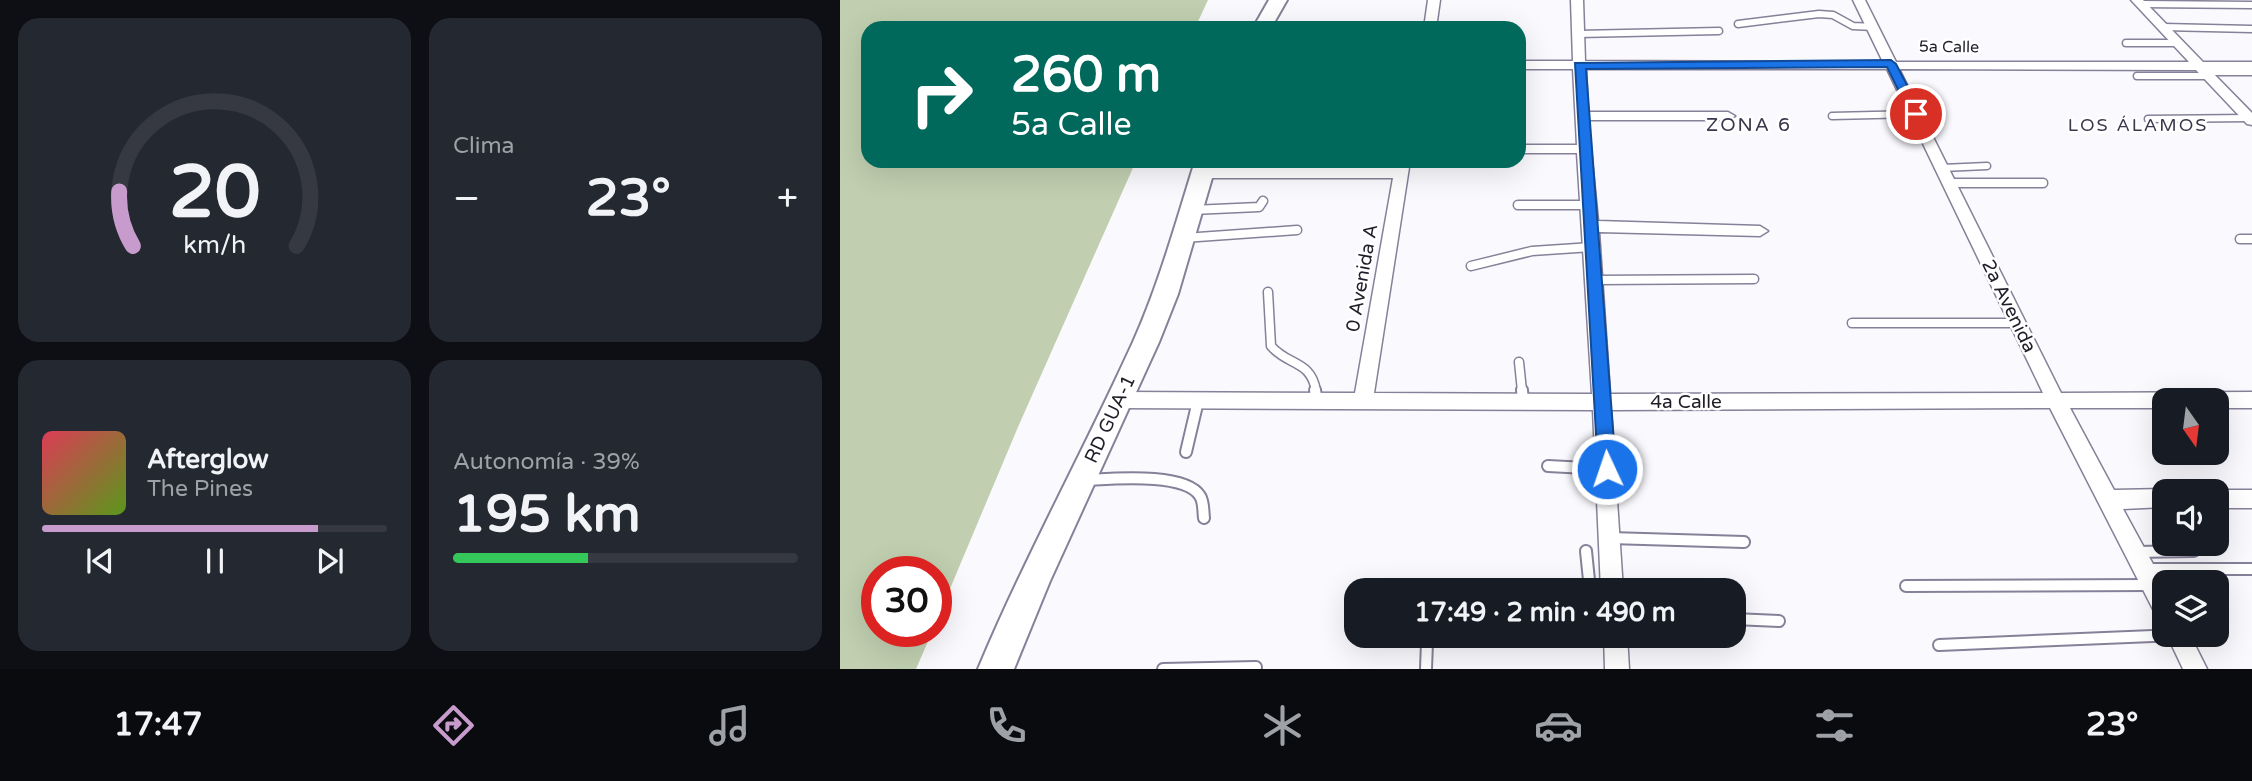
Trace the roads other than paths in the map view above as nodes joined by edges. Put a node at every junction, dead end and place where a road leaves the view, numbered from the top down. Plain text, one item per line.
1 (1278, 0) edge
2 (1434, 0) edge
3 (1577, 0) edge
4 (1859, 0) edge
5 (2139, 2) edge
6 (2252, 5) edge
7 (1266, 21) edge
8 (1431, 21) edge
9 (1738, 24) dead end
10 (1874, 27) junction
11 (2163, 27) junction
12 (2252, 29) edge
13 (1718, 32) dead end
14 (1578, 34) junction
15 (2126, 43) dead end
16 (2178, 43) junction
17 (1891, 64) junction
18 (1526, 65) edge
19 (2252, 65) edge
20 (1580, 66) junction
21 (2204, 71) junction
22 (2252, 72) edge
23 (2137, 76) dead end
24 (1916, 114) junction
25 (1581, 116) junction
26 (1728, 116) dead end
27 (1832, 116) dead end
28 (2148, 118) dead end
29 (2251, 119) edge
30 (1526, 149) edge
31 (1584, 149) junction
32 (1987, 166) dead end
33 (1205, 168) edge
34 (1402, 168) edge
35 (1945, 175) junction
36 (2043, 183) dead end
37 (1264, 201) dead end
38 (1518, 205) dead end
39 (1589, 205) junction
40 (1192, 211) junction
41 (1590, 226) junction
42 (1297, 230) dead end
43 (1760, 231) dead end
44 (1183, 238) junction
45 (2240, 239) dead end
46 (2252, 239) edge
47 (1593, 247) junction
48 (1471, 266) dead end
49 (1754, 279) dead end
50 (1595, 280) junction
51 (1268, 292) dead end
52 (1852, 323) dead end
53 (2018, 323) junction
54 (1519, 362) dead end
55 (2055, 399) junction
56 (1119, 400) junction
57 (2252, 400) edge
58 (1198, 401) junction
59 (1363, 401) junction
60 (1317, 402) junction
61 (1523, 402) junction
62 (1604, 402) junction
63 (1186, 452) dead end
64 (1548, 466) dead end
65 (1607, 469) junction
66 (1082, 480) junction
67 (2152, 498) edge
68 (2229, 499) edge
69 (2252, 499) edge
70 (2108, 500) junction
71 (1204, 518) dead end
72 (1610, 538) junction
73 (1744, 542) dead end
74 (1586, 551) dead end
75 (2136, 552) junction
76 (2152, 552) edge
77 (2144, 569) junction
78 (2252, 569) edge
79 (1589, 578) edge
80 (1612, 578) edge
81 (2152, 583) edge
82 (2152, 585) edge
83 (1906, 586) dead end
84 (1746, 620) edge
85 (1779, 621) dead end
86 (2152, 636) edge
87 (1939, 645) dead end
88 (2184, 647) edge
89 (1427, 648) edge
90 (1616, 648) edge
91 (1256, 667) dead end
92 (996, 669) edge
93 (1163, 669) edge
94 (1426, 669) edge
95 (1617, 669) edge
96 (2195, 669) edge

1 - 7 main road
2 - 8 street
3 - 14 street
4 - 10 street, 2a Avenida
5 - 6 lane
5 - 11 street
9 - 10 lane
10 - 17 street, 2a Avenida
11 - 12 lane
11 - 16 street
13 - 14 lane
14 - 20 street
15 - 16 lane
16 - 21 street
17 - 20 street, 5a Calle
17 - 21 street, 5a Calle
17 - 24 street, 2a Avenida
18 - 20 street, 5a Calle
19 - 21 street, 5a Calle
20 - 25 street
21 - 22 lane
21 - 23 lane
21 - 29 street
24 - 27 lane
24 - 35 street, 2a Avenida
25 - 26 street
25 - 31 street
28 - 29 lane
30 - 31 street
31 - 39 street
32 - 35 lane
33 - 40 main road, RD GUA-1
34 - 59 street, 0 Avenida A
35 - 36 lane
35 - 53 street, 2a Avenida
37 - 40 lane
38 - 39 lane
39 - 41 street
40 - 44 main road, RD GUA-1
41 - 43 street
41 - 47 street
42 - 44 lane
44 - 56 main road, RD GUA-1
45 - 46 lane
47 - 48 lane
47 - 50 street
49 - 50 lane
50 - 62 street
51 - 60 lane
52 - 53 lane
53 - 55 street, 2a Avenida
54 - 61 lane
55 - 57 street, 4a Calle
55 - 62 street, 4a Calle
55 - 70 street, 2a Avenida
56 - 58 street, 4a Calle
56 - 66 main road, RD GUA-1
58 - 60 street, 4a Calle
58 - 63 lane
59 - 60 street, 4a Calle
59 - 61 street, 4a Calle
61 - 62 street, 4a Calle
62 - 65 street
64 - 65 lane
65 - 72 street
66 - 71 lane
66 - 92 main road, RD GUA-1
67 - 70 street
68 - 69 street
70 - 75 street, 2a Avenida
72 - 73 lane
72 - 80 street
74 - 79 lane
75 - 76 lane
75 - 77 street, 2a Avenida
77 - 78 lane
77 - 81 street, 2a Avenida
82 - 83 lane
84 - 85 lane
86 - 87 lane
88 - 96 street
89 - 94 lane
90 - 95 street
91 - 93 lane

